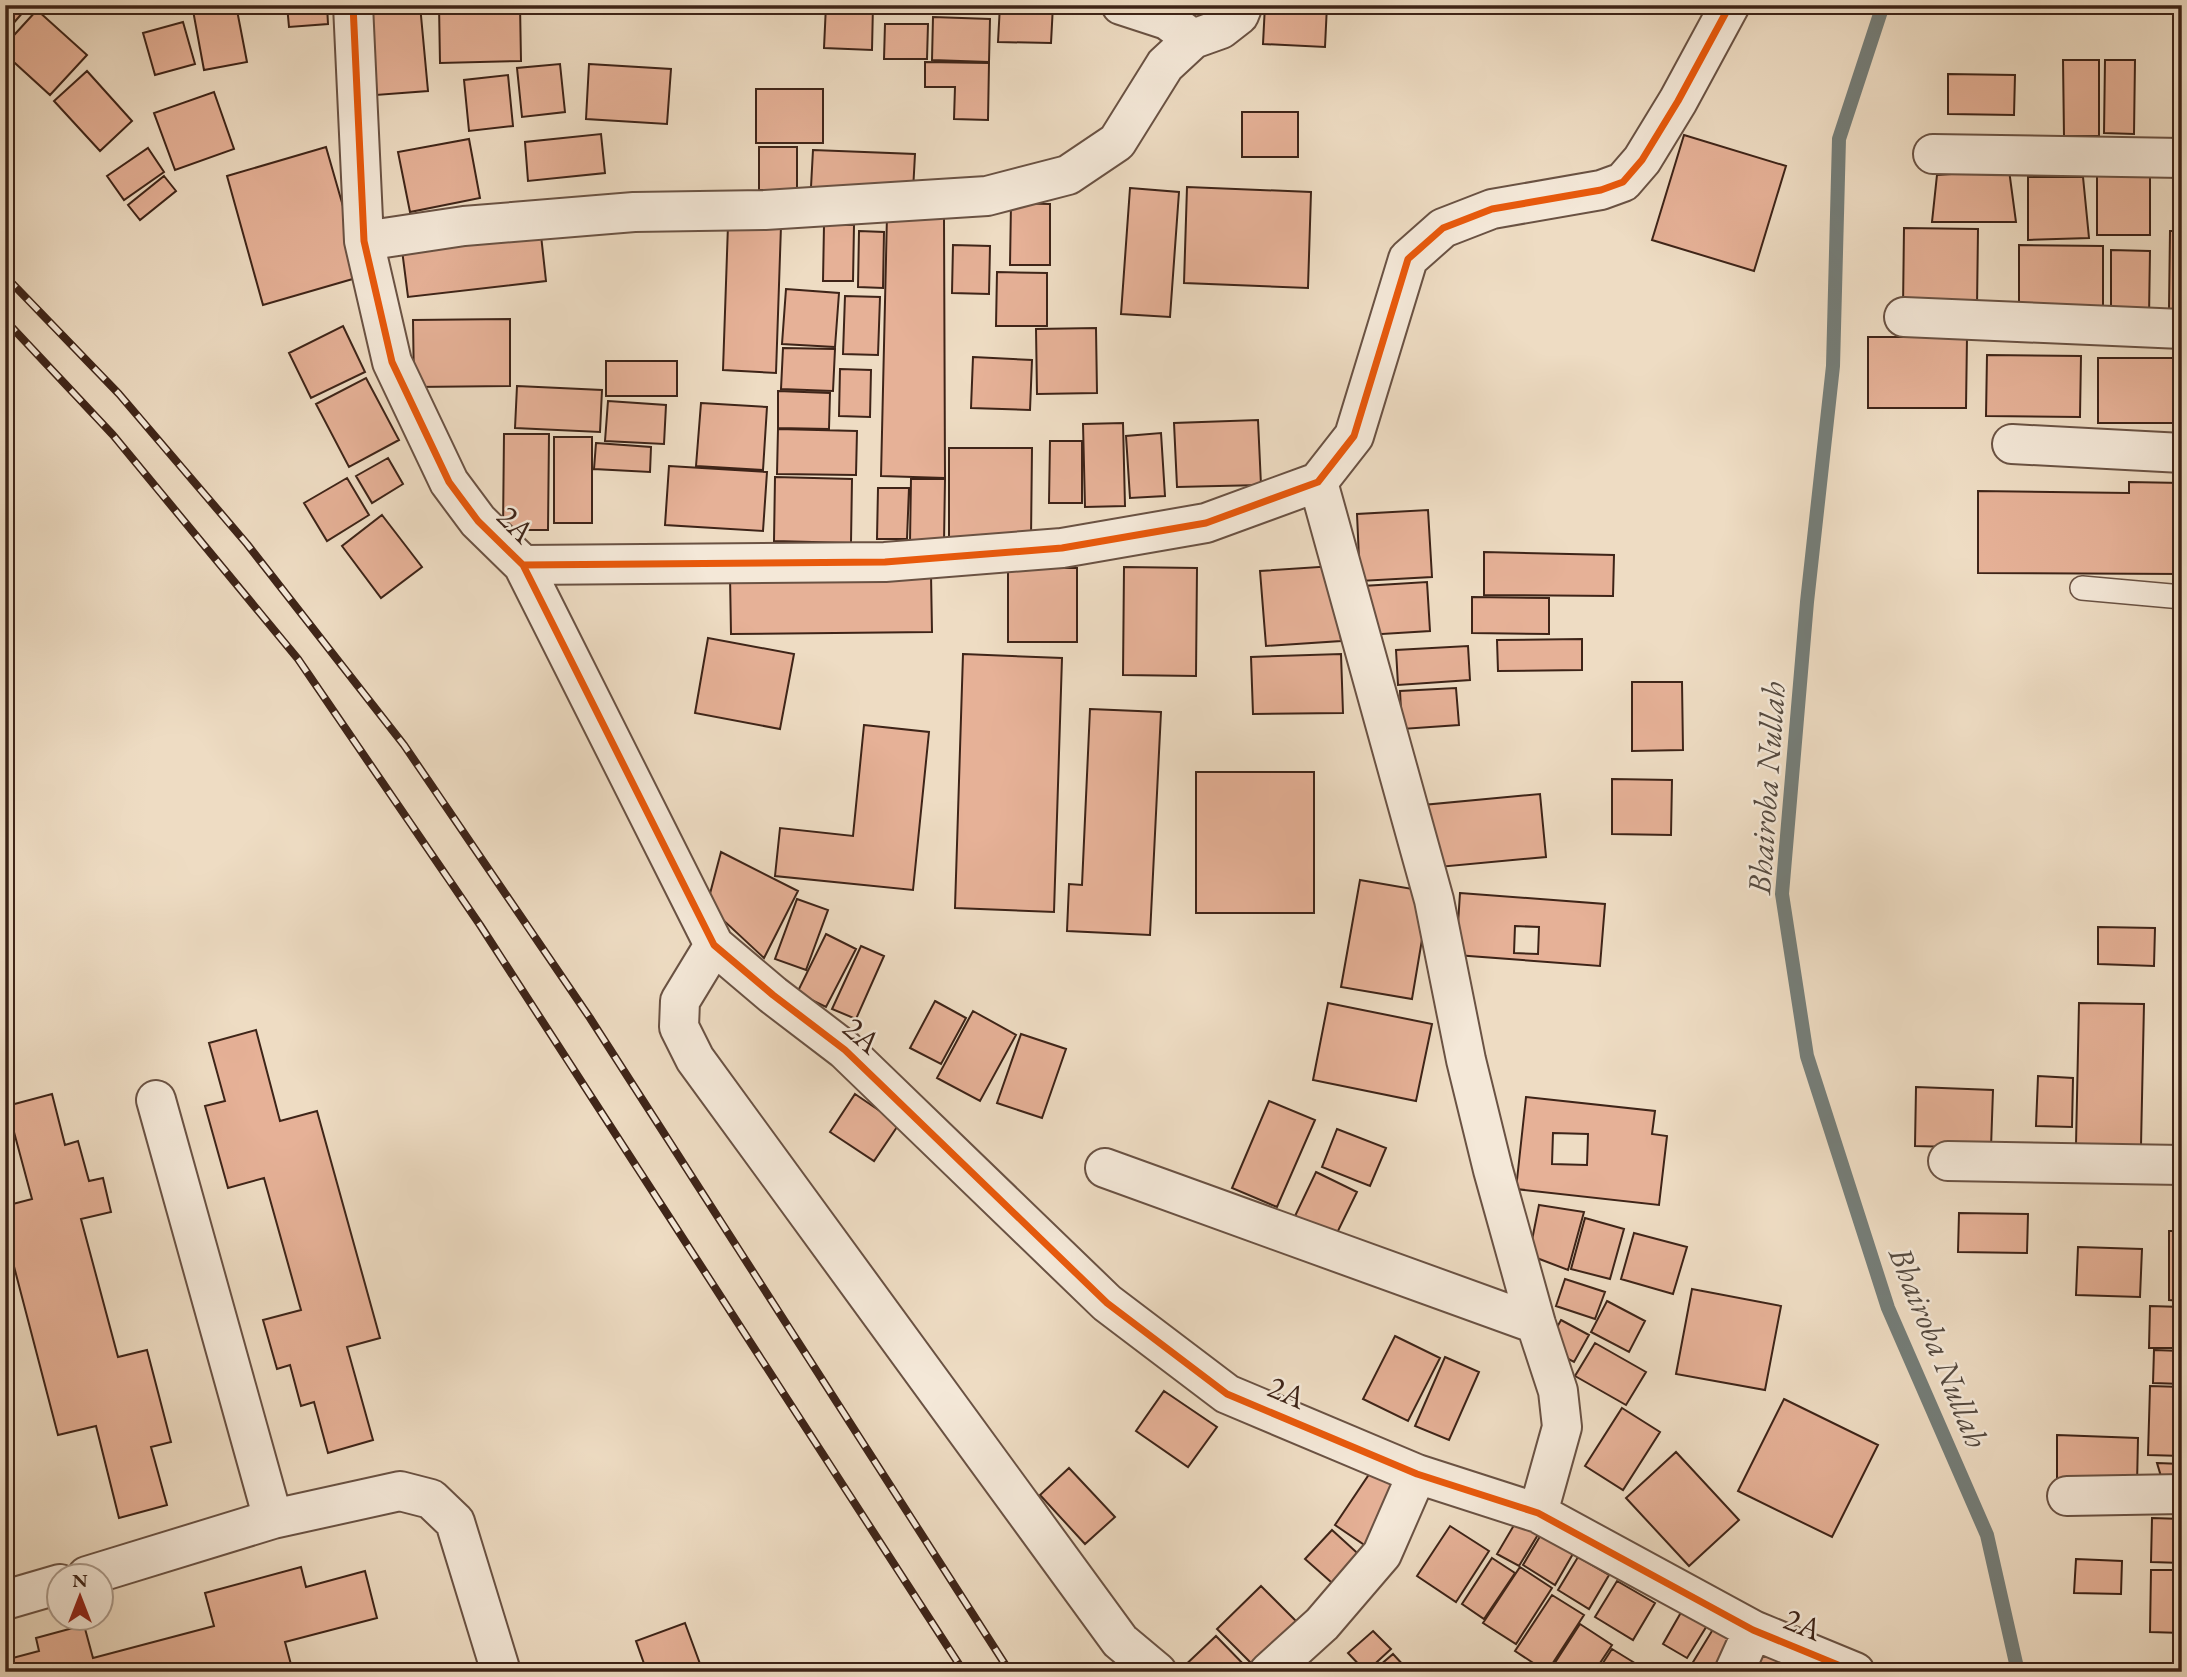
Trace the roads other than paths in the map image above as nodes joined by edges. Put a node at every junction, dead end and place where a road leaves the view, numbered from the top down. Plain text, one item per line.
1 (353, 5) edge
2 (1121, 5) edge
3 (1243, 5) edge
4 (1730, 5) edge
5 (1193, 39) junction
6 (1933, 155) dead end
7 (2182, 158) edge
8 (364, 241) junction
9 (1904, 317) dead end
10 (2182, 329) edge
11 (2012, 444) dead end
12 (2182, 453) edge
13 (1318, 482) junction
14 (523, 565) junction
15 (2082, 588) dead end
16 (2182, 597) edge
17 (714, 945) junction
18 (156, 1100) dead end
19 (1948, 1161) dead end
20 (2182, 1165) edge
21 (1105, 1168) dead end
22 (1536, 1324) junction
23 (1418, 1474) junction
24 (2182, 1493) edge
25 (2067, 1496) dead end
26 (1538, 1513) junction
27 (273, 1519) junction
28 (116, 1567) edge
29 (46, 1588) edge
30 (5, 1600) edge
31 (1753, 1630) junction
32 (501, 1672) edge
33 (1157, 1672) edge
34 (1269, 1672) edge
35 (1734, 1672) edge
36 (1855, 1672) edge

1 - 8 street, 2A
2 - 5 street
3 - 5 street
4 - 13 street
5 - 8 street
6 - 7 street
8 - 14 street, 2A
9 - 10 street
11 - 12 street
13 - 14 street
13 - 22 street
14 - 17 street, 2A
15 - 16 lane
17 - 23 street, 2A
17 - 33 street
18 - 27 street
19 - 20 street
21 - 22 street
22 - 26 street
23 - 26 street, 2A
23 - 34 street
24 - 25 street
26 - 31 street, 2A
27 - 28 street
27 - 32 street
29 - 30 street
31 - 35 street
31 - 36 street, 2A

